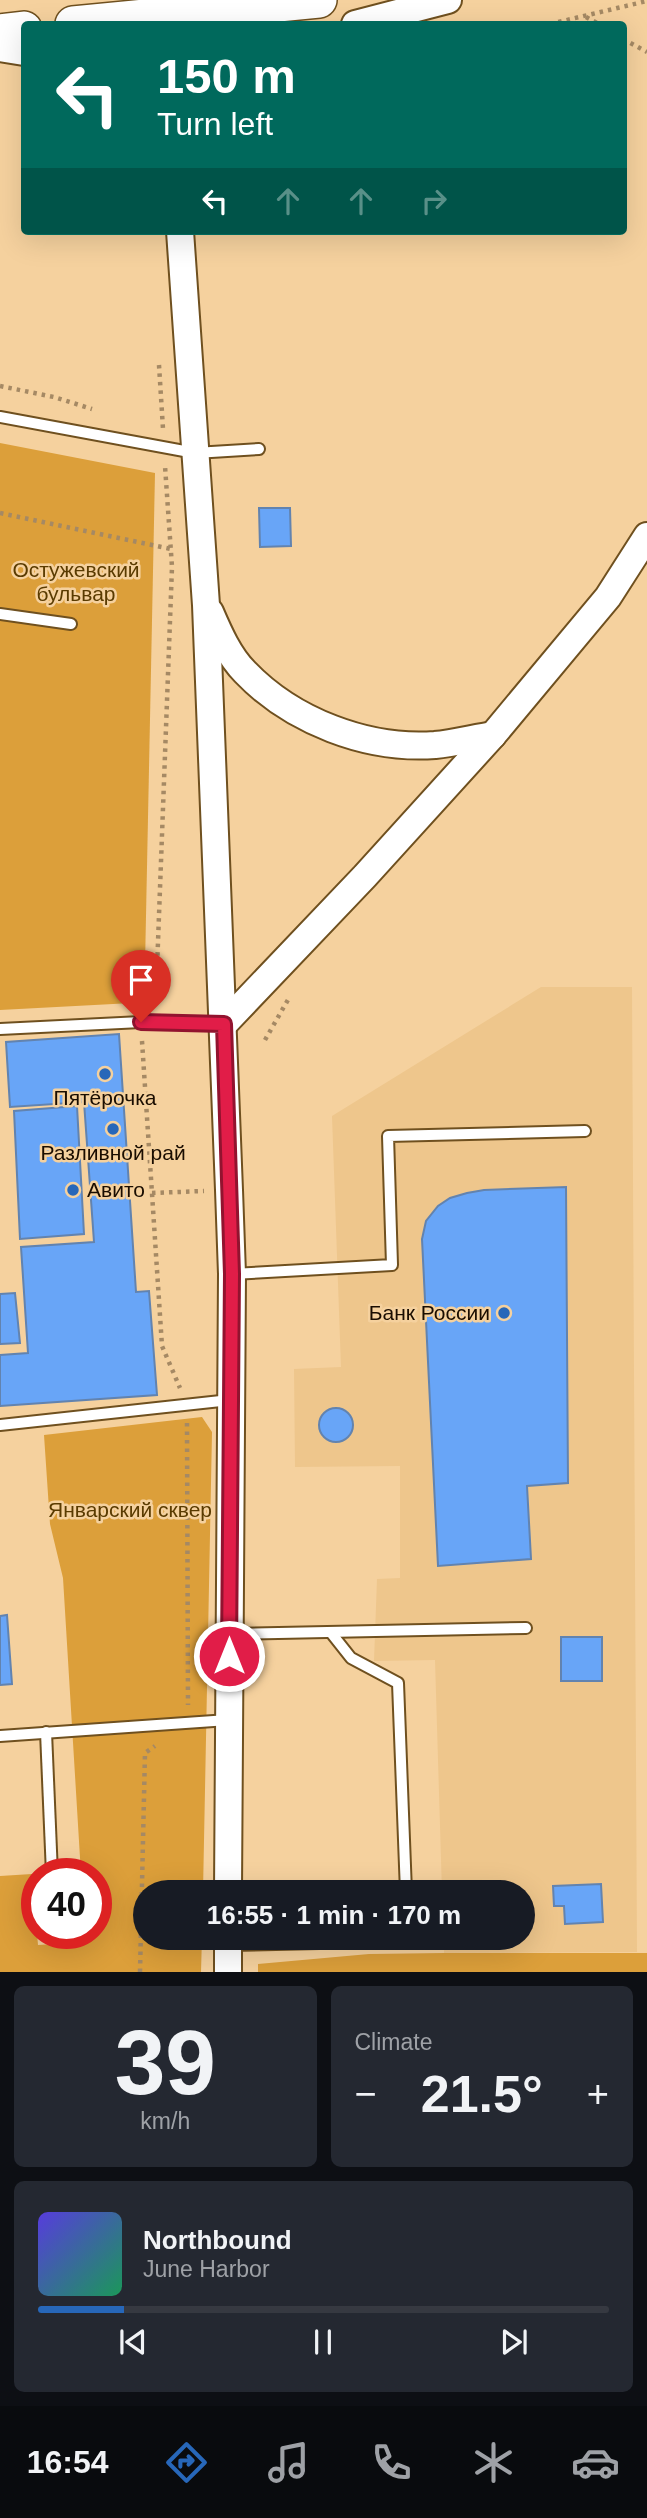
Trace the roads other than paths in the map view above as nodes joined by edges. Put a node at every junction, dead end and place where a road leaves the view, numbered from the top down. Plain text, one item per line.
1 (319, 0) edge
2 (448, 0) edge
3 (105, 21) edge
4 (367, 21) edge
5 (21, 29) edge
6 (0, 32) edge
7 (0, 48) edge
8 (21, 52) edge
9 (180, 235) edge
10 (0, 417) edge
11 (260, 449) dead end
12 (195, 453) junction
13 (647, 536) edge
14 (206, 605) junction
15 (0, 614) edge
16 (71, 624) dead end
17 (493, 735) junction
18 (224, 1024) junction
19 (0, 1029) edge
20 (585, 1131) dead end
21 (232, 1274) junction
22 (231, 1400) junction
23 (0, 1425) edge
24 (526, 1628) dead end
25 (332, 1633) junction
26 (229, 1634) junction
27 (229, 1720) junction
28 (46, 1732) junction
29 (0, 1736) edge
30 (51, 1858) edge
31 (228, 1880) edge
32 (406, 1880) edge
33 (228, 1950) edge
34 (228, 1972) edge

1 - 3 main road
2 - 4 street
5 - 6 main road
7 - 8 street
9 - 12 street
10 - 12 lane
11 - 12 lane
12 - 14 street
13 - 17 street
14 - 17 street
14 - 18 street
15 - 16 lane
17 - 18 street
18 - 19 lane
18 - 21 street
20 - 21 lane
21 - 22 street
22 - 23 lane
22 - 26 street
24 - 25 lane
25 - 26 lane
25 - 32 lane
26 - 27 street
27 - 28 lane
27 - 31 street
28 - 29 lane
28 - 30 lane
33 - 34 street

